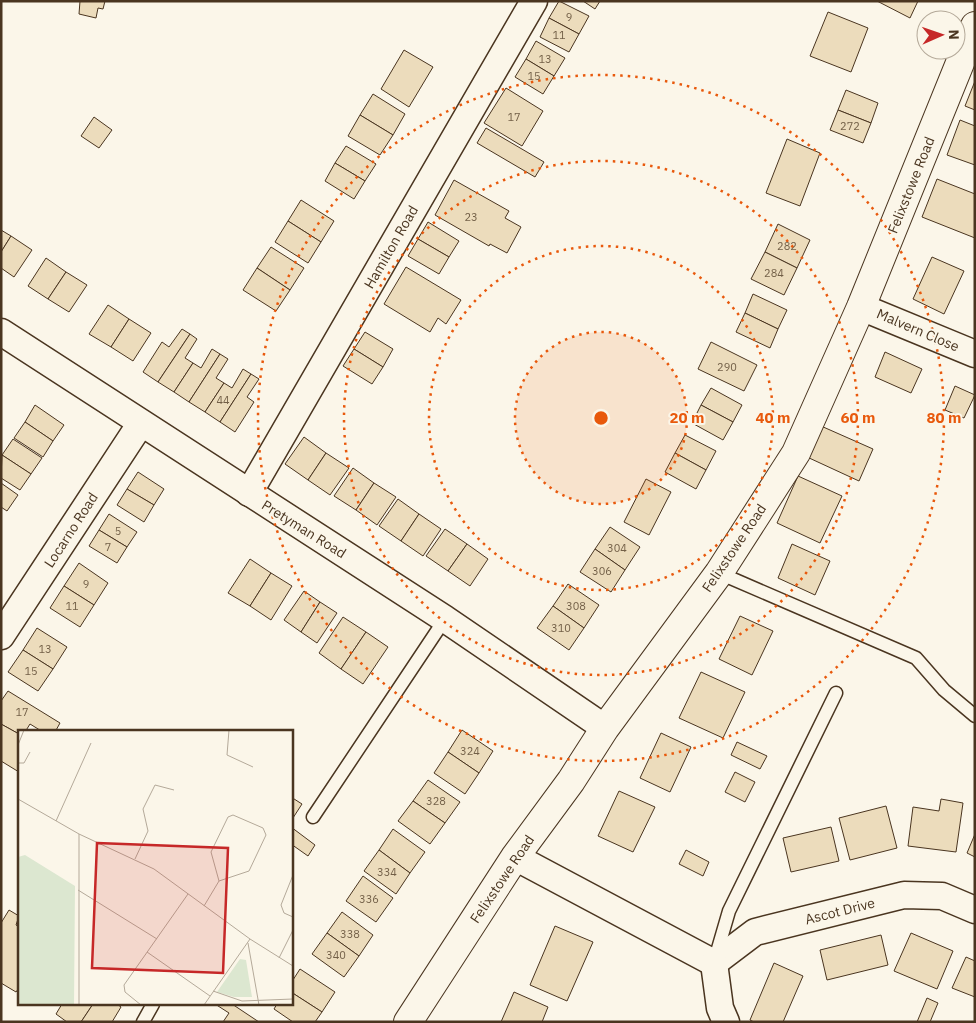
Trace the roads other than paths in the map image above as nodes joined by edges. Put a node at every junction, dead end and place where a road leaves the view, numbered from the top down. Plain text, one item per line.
1 (534, 1) edge
2 (973, 35) edge
3 (861, 307) junction
4 (1, 332) edge
5 (975, 354) edge
6 (141, 423) junction
7 (248, 493) junction
8 (719, 573) junction
9 (445, 619) junction
10 (1, 636) edge
11 (836, 693) dead end
12 (975, 716) edge
13 (605, 728) junction
14 (313, 817) dead end
15 (515, 857) junction
16 (975, 910) edge
17 (714, 963) junction
18 (152, 1006) edge
19 (143, 1022) edge
20 (408, 1022) edge
21 (726, 1022) edge

1 - 7 street, Hamilton Road
2 - 3 main road, Felixstowe Road
3 - 5 street, Malvern Close
3 - 8 main road, Felixstowe Road
4 - 6 street, Pretyman Road
6 - 7 street, Pretyman Road
6 - 10 street, Locarno Road
7 - 9 street, Pretyman Road
8 - 12 lane
8 - 13 main road, Felixstowe Road
9 - 13 street, Pretyman Road
9 - 14 lane
11 - 17 lane
13 - 15 main road, Felixstowe Road
15 - 17 street
15 - 20 main road, Felixstowe Road
16 - 17 street, Ascot Drive
17 - 21 street
18 - 19 lane

